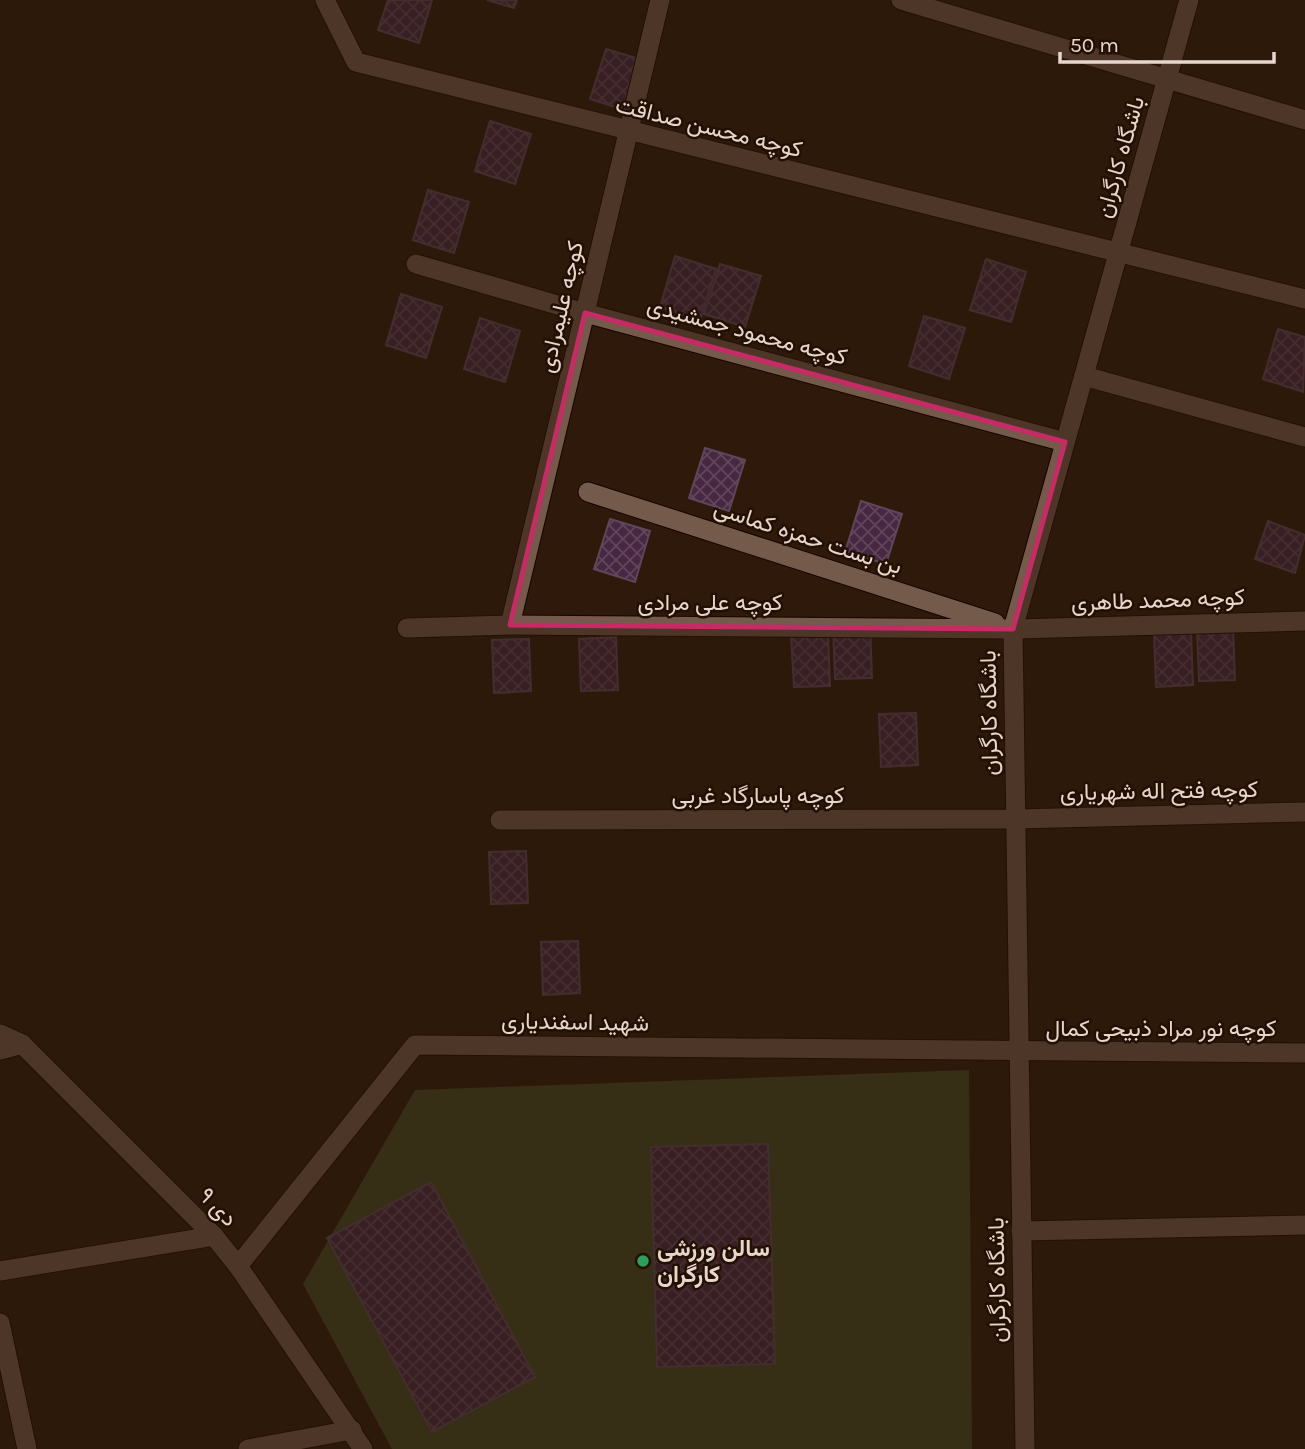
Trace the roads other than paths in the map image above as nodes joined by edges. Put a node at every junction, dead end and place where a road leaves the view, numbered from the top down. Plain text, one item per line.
1 (325, 0) edge
2 (660, 0) edge
3 (901, 0) edge
4 (1189, 0) edge
5 (1167, 80) junction
6 (1305, 120) edge
7 (628, 132) junction
8 (1118, 254) junction
9 (416, 264) dead end
10 (1305, 299) edge
11 (585, 313) junction
12 (1084, 376) junction
13 (1305, 437) edge
14 (1065, 442) junction
15 (587, 492) dead end
16 (1305, 621) edge
17 (510, 625) junction
18 (407, 628) dead end
19 (1013, 629) junction
20 (1305, 813) edge
21 (1015, 819) junction
22 (500, 820) dead end
23 (0, 1034) edge
24 (22, 1044) junction
25 (0, 1050) edge
26 (1018, 1052) junction
27 (1305, 1053) edge
28 (1305, 1225) edge
29 (1021, 1231) junction
30 (214, 1236) junction
31 (238, 1266) junction
32 (0, 1271) edge
33 (0, 1323) edge
34 (352, 1430) junction
35 (27, 1449) edge
36 (248, 1449) edge
37 (363, 1449) edge
38 (1025, 1449) edge

1 - 7 street, کوچه محسن صداقت
2 - 7 street, کوچه علیمرادی
3 - 5 street
4 - 5 street, باشگاه کارگران
5 - 6 street
5 - 8 street, باشگاه کارگران
7 - 8 street, کوچه محسن صداقت
7 - 11 street, کوچه علیمرادی
8 - 10 street, کوچه محسن صداقت
8 - 12 street, باشگاه کارگران
9 - 11 street, کوچه محمود جمشیدی
11 - 14 street, کوچه محمود جمشیدی
11 - 17 street, کوچه علیمرادی
12 - 13 street
12 - 14 street, باشگاه کارگران
14 - 19 street, باشگاه کارگران
15 - 19 street, بن بست حمزه کماسی
16 - 19 street, کوچه محمد طاهری
17 - 18 street, کوچه علی مرادی
17 - 19 street, کوچه علی مرادی
19 - 21 street, باشگاه کارگران
20 - 21 street, کوچه فتح اله شهریاری
21 - 22 street, کوچه پاسارگاد غربی
21 - 26 street, باشگاه کارگران
23 - 24 street, ۹ دی
24 - 25 street
24 - 30 street, ۹ دی
26 - 27 street, کوچه نور مراد ذبیحی کمال
26 - 29 street, باشگاه کارگران
26 - 31 street, شهید اسفندیاری
28 - 29 street
29 - 38 street, باشگاه کارگران
30 - 31 street, ۹ دی
30 - 32 street
31 - 34 street, ۹ دی
33 - 35 street
34 - 36 street
34 - 37 street, ۹ دی

